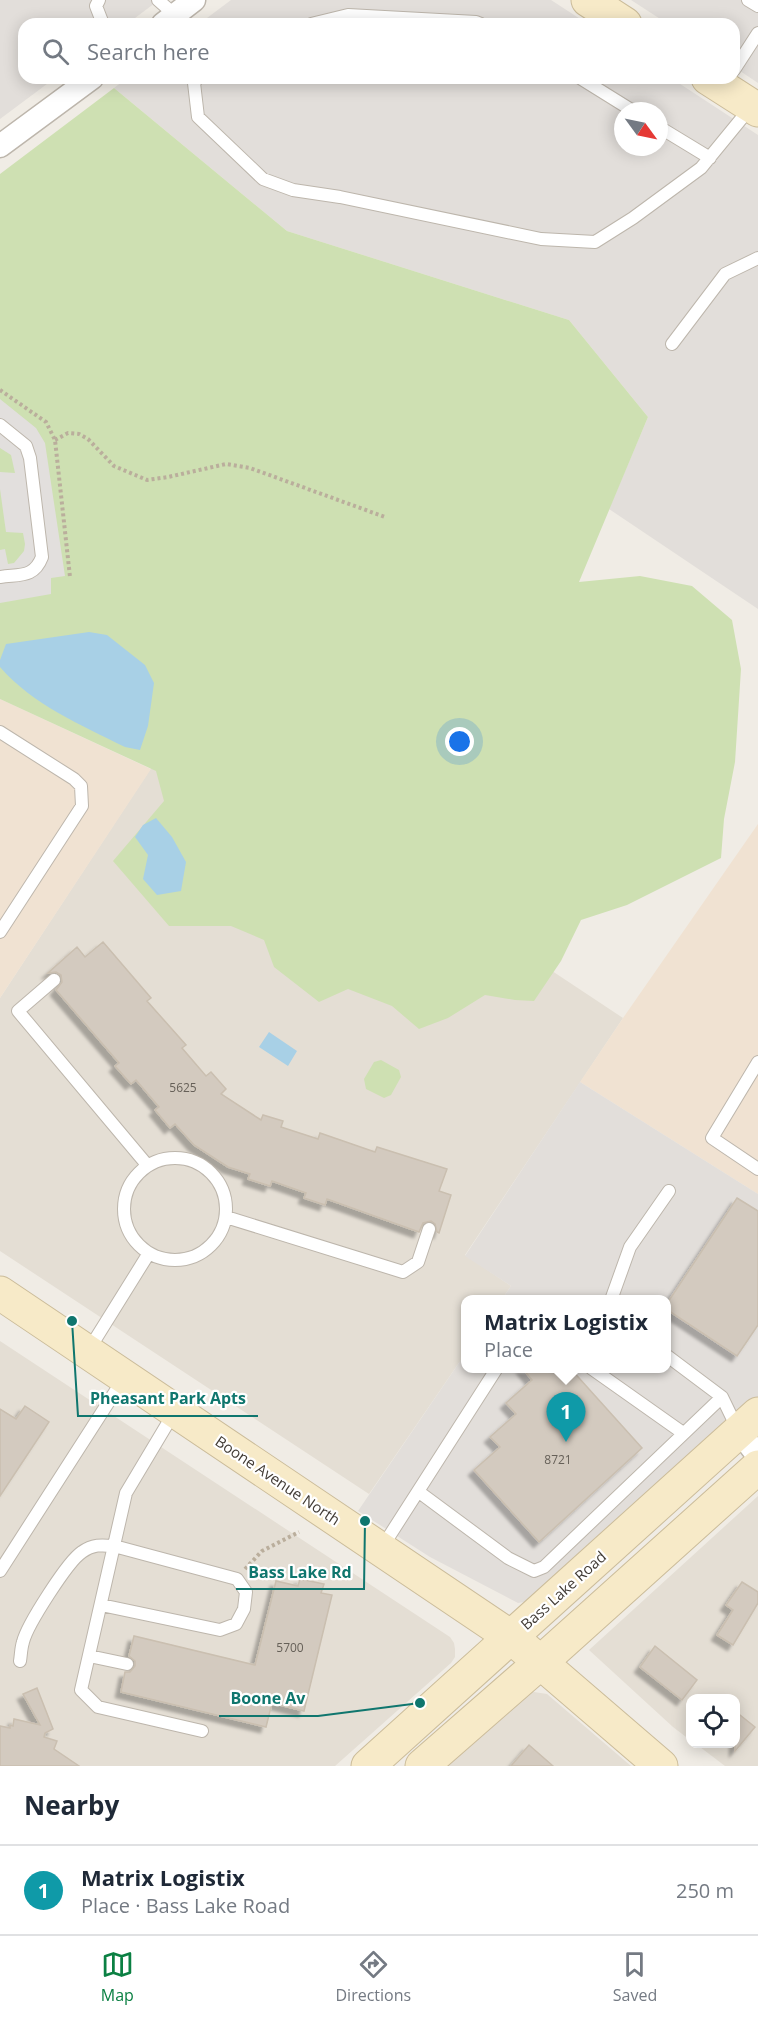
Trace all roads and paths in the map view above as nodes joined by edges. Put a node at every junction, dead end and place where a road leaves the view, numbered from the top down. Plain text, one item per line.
1 (99, 0) edge
2 (194, 0) edge
3 (588, 0) edge
4 (748, 0) edge
5 (758, 6) edge
6 (165, 13) edge
7 (101, 18) edge
8 (336, 18) edge
9 (403, 18) edge
10 (616, 18) edge
11 (758, 33) edge
12 (740, 56) edge
13 (84, 84) edge
14 (194, 84) edge
15 (590, 84) edge
16 (729, 84) edge
17 (619, 102) edge
18 (755, 108) edge
19 (668, 132) edge
20 (0, 146) edge
21 (710, 158) junction
22 (758, 258) edge
23 (672, 344) dead end
24 (0, 390) edge
25 (0, 425) edge
26 (55, 440) junction
27 (385, 517) dead end
28 (0, 577) edge
29 (70, 577) dead end
30 (0, 732) edge
31 (0, 932) edge
32 (54, 980) dead end
33 (758, 1062) edge
34 (148, 1166) junction
35 (758, 1169) edge
36 (669, 1191) dead end
37 (226, 1217) junction
38 (429, 1229) dead end
39 (149, 1253) junction
40 (0, 1293) edge
41 (612, 1295) edge
42 (87, 1352) junction
43 (671, 1359) edge
44 (494, 1373) edge
45 (598, 1373) edge
46 (125, 1377) junction
47 (722, 1397) junction
48 (176, 1410) junction
49 (683, 1433) junction
50 (752, 1434) edge
51 (758, 1467) edge
52 (419, 1492) junction
53 (299, 1532) dead end
54 (114, 1546) junction
55 (380, 1551) junction
56 (5, 1554) edge
57 (0, 1571) edge
58 (237, 1579) junction
59 (101, 1605) junction
60 (511, 1637) junction
61 (89, 1656) junction
62 (20, 1661) dead end
63 (541, 1662) junction
64 (127, 1664) dead end
65 (202, 1731) dead end
66 (368, 1766) edge
67 (422, 1766) edge
68 (661, 1766) edge

1 - 7 lane
2 - 6 street
3 - 10 main road
4 - 5 lane
8 - 9 lane
11 - 12 lane
13 - 20 street
14 - 21 lane
15 - 17 lane
16 - 18 main road
18 - 21 lane
19 - 21 lane
22 - 23 lane
24 - 26 path
25 - 28 lane
26 - 27 path
26 - 29 path
30 - 31 lane
32 - 34 lane
33 - 35 lane
34 - 37 lane
34 - 39 lane
36 - 41 lane
37 - 38 lane
37 - 39 lane
39 - 42 lane
40 - 42 main road, Boone Avenue North
42 - 46 main road, Boone Avenue North
43 - 47 lane
44 - 52 lane
45 - 49 lane
46 - 48 main road, Boone Avenue North
46 - 56 lane
47 - 49 lane
47 - 50 lane
48 - 54 lane
48 - 55 main road, Boone Avenue North
49 - 52 lane
50 - 60 main road, Bass Lake Road
51 - 63 main road
52 - 55 lane
53 - 58 path
54 - 58 lane
54 - 59 lane
54 - 62 lane
55 - 60 main road, Boone Avenue North
56 - 57 lane
58 - 59 lane
59 - 61 lane
60 - 63 main road, Boone Avenue North
60 - 66 main road, Bass Lake Road
61 - 64 lane
61 - 65 lane
63 - 67 main road
63 - 68 main road, Boone Avenue North

